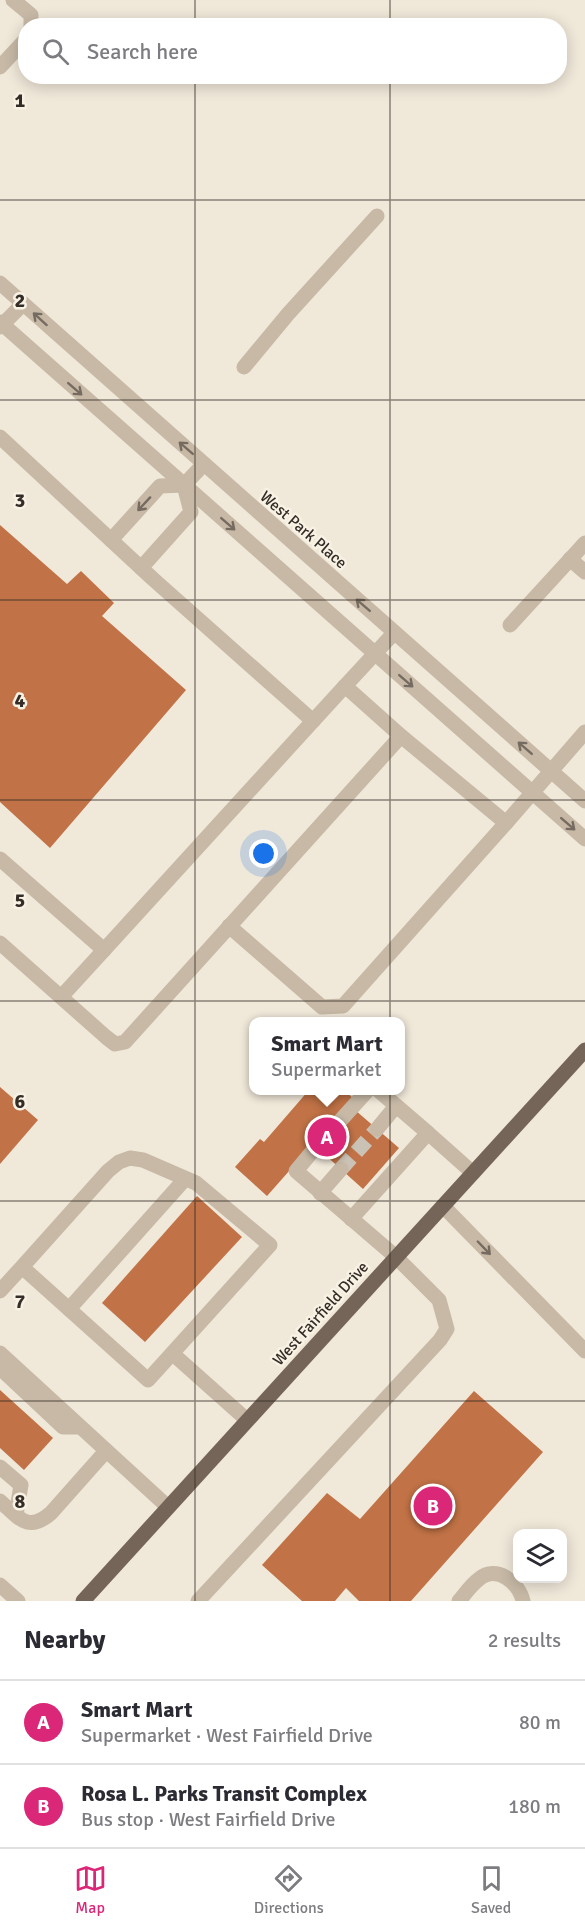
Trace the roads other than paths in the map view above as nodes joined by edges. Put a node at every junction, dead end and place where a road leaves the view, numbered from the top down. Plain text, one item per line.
1 (13, 0) edge
2 (31, 18) edge
3 (18, 48) edge
4 (0, 67) edge
5 (377, 216) dead end
6 (0, 283) edge
7 (23, 304) junction
8 (1, 324) edge
9 (244, 367) dead end
10 (0, 437) edge
11 (204, 464) junction
12 (184, 485) junction
13 (111, 540) junction
14 (585, 543) edge
15 (570, 560) junction
16 (141, 568) junction
17 (585, 572) edge
18 (510, 625) dead end
19 (394, 633) junction
20 (375, 654) junction
21 (345, 686) junction
22 (313, 721) junction
23 (585, 732) edge
24 (401, 736) junction
25 (551, 771) junction
26 (532, 791) junction
27 (585, 801) edge
28 (506, 823) junction
29 (585, 838) edge
30 (0, 859) edge
31 (229, 926) junction
32 (0, 943) edge
33 (104, 950) junction
34 (61, 998) junction
35 (585, 1050) edge
36 (363, 1095) edge
37 (384, 1095) edge
38 (396, 1106) junction
39 (376, 1129) tunnel mouth
40 (330, 1132) dead end
41 (429, 1133) junction
42 (316, 1147) dead end
43 (341, 1169) tunnel mouth
44 (473, 1173) junction
45 (185, 1179) junction
46 (320, 1193) junction
47 (443, 1206) junction
48 (351, 1219) junction
49 (396, 1257) junction
50 (22, 1267) junction
51 (0, 1291) edge
52 (69, 1309) junction
53 (585, 1351) edge
54 (0, 1353) edge
55 (173, 1354) junction
56 (0, 1368) edge
57 (247, 1420) junction
58 (80, 1427) junction
59 (106, 1451) junction
60 (0, 1467) edge
61 (0, 1501) edge
62 (168, 1507) junction
63 (16, 1515) junction
64 (0, 1585) edge
65 (18, 1601) edge
66 (83, 1601) edge
67 (198, 1601) edge
68 (459, 1601) edge
69 (523, 1601) edge

1 - 2 street
3 - 4 street
5 - 9 street
6 - 7 street, West Park Place
7 - 8 street
11 -> 7 street, West Park Place
8 -> 12 street
10 - 13 street
11 - 12 street
19 -> 11 street, West Park Place
12 -> 13 street
12 - 16 street
12 -> 20 street
13 - 16 street
14 - 15 street
15 - 17 street
15 - 18 street
16 - 22 street
19 - 20 street
25 -> 19 street, West Park Place
20 - 21 street
20 -> 26 street
21 - 22 street
21 - 24 street
22 - 33 street
23 - 25 street
24 - 28 street
24 - 31 street
25 - 26 street
25 - 27 street, West Park Place
26 - 28 street
26 -> 29 street
28 - 31 street
30 - 33 street
31 - 34 street
32 - 34 street
33 - 34 street
35 - 44 main road, West Fairfield Drive
36 - 40 street
37 - 38 street
38 - 39 street
38 - 41 street
41 - 44 street
41 - 48 street
42 - 46 street
43 - 46 street
44 - 47 main road, West Fairfield Drive
45 - 50 street
45 - 52 street
45 - 55 street
46 - 48 street
47 - 49 main road, West Fairfield Drive
47 -> 53 street
48 - 49 street
49 - 57 main road, West Fairfield Drive
49 - 67 street
50 - 51 street
50 - 52 street
52 - 55 street
54 - 58 street
55 - 57 street
56 - 58 street
57 - 62 main road, West Fairfield Drive
58 - 59 street
59 - 62 street
59 - 63 street
60 - 63 street
61 - 63 street
62 - 66 main road, West Fairfield Drive
64 - 65 street
68 - 69 street

